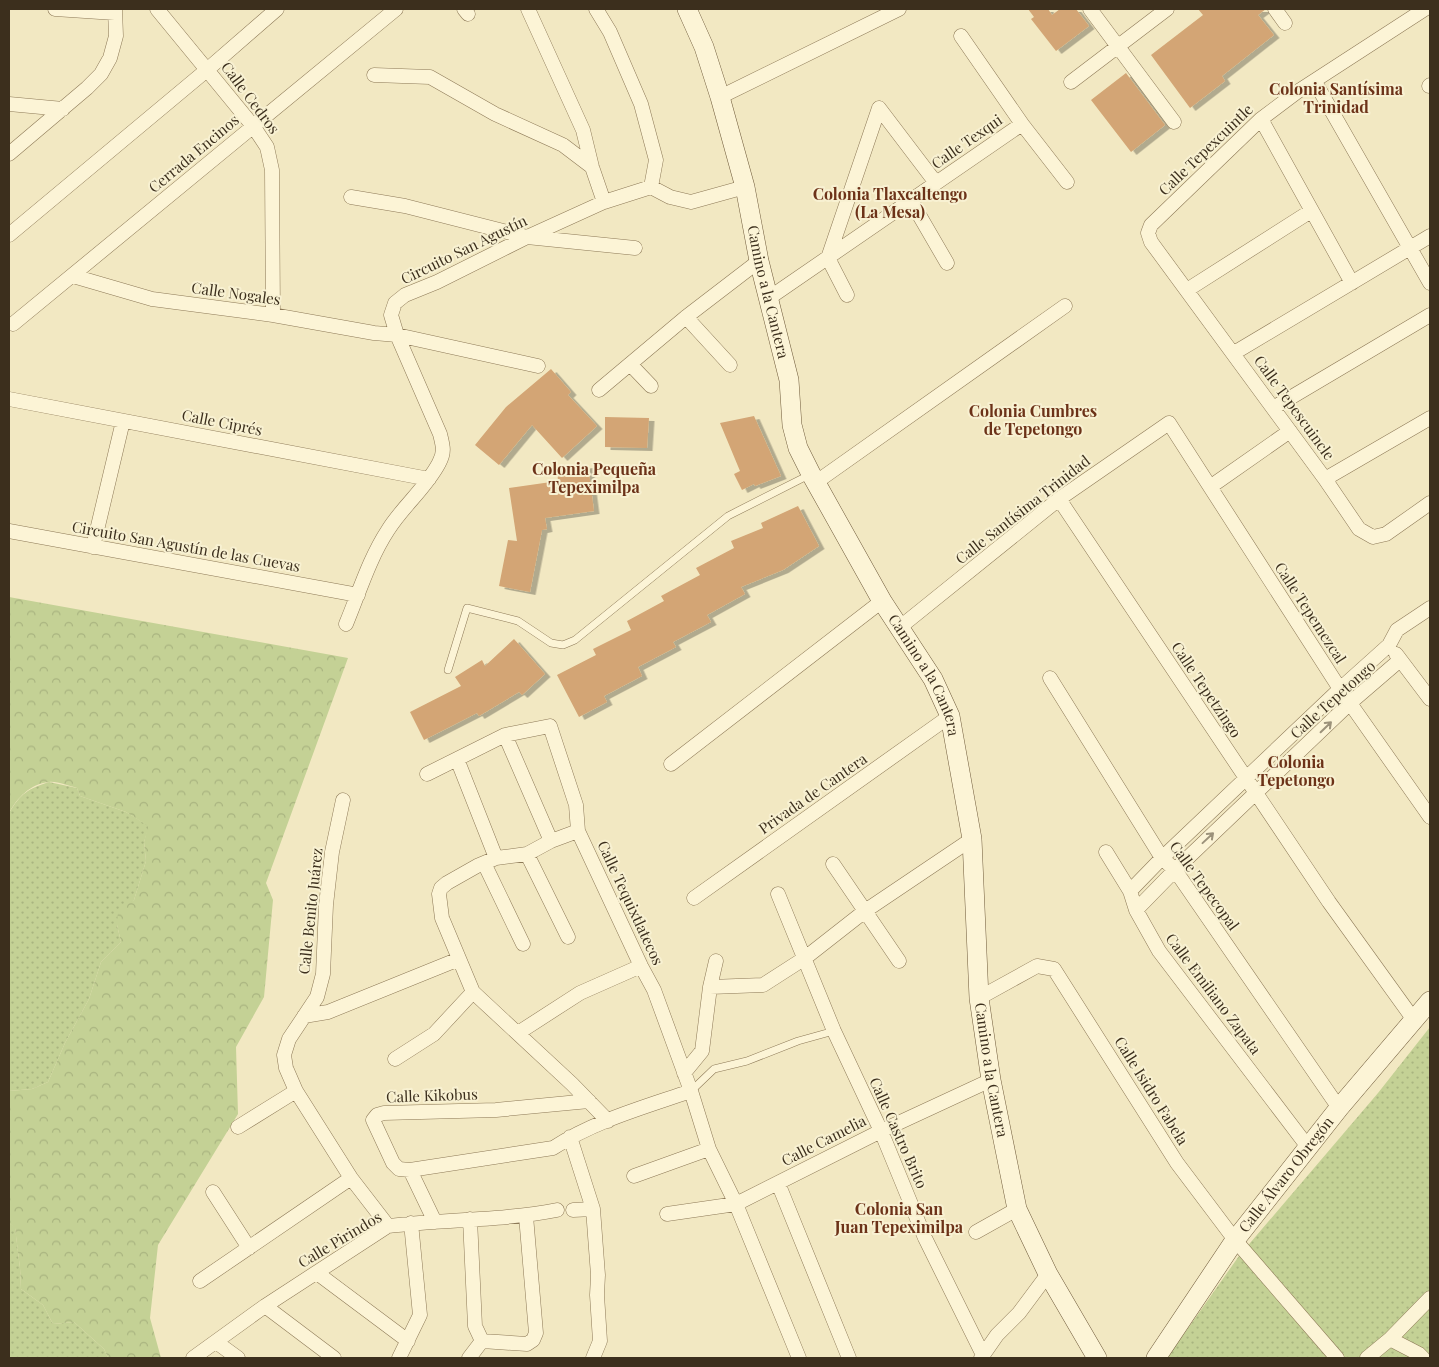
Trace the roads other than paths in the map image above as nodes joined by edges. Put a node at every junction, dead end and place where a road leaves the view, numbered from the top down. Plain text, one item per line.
1 (55, 9) edge
2 (157, 9) edge
3 (277, 9) edge
4 (396, 9) edge
5 (528, 9) edge
6 (596, 9) edge
7 (687, 9) edge
8 (899, 9) edge
9 (1090, 9) edge
10 (1167, 9) edge
11 (1275, 9) edge
12 (1425, 9) edge
13 (115, 11) edge
14 (877, 13) edge
15 (1285, 24) dead end
16 (961, 36) dead end
17 (1118, 45) junction
18 (208, 69) junction
19 (374, 75) dead end
20 (1071, 82) dead end
21 (1315, 82) junction
22 (720, 97) junction
23 (9, 104) edge
24 (63, 109) junction
25 (1261, 119) junction
26 (1174, 122) dead end
27 (1022, 124) junction
28 (253, 126) junction
29 (9, 154) edge
30 (592, 167) junction
31 (1067, 182) dead end
32 (936, 183) junction
33 (651, 187) junction
34 (744, 187) junction
35 (351, 197) dead end
36 (911, 201) junction
37 (604, 202) junction
38 (1311, 210) junction
39 (9, 236) edge
40 (1430, 236) edge
41 (527, 237) junction
42 (1151, 242) joint
43 (635, 248) dead end
44 (1411, 248) junction
45 (828, 258) junction
46 (759, 261) junction
47 (947, 263) dead end
48 (73, 276) junction
49 (1352, 283) junction
50 (1430, 283) edge
51 (1187, 290) junction
52 (847, 295) dead end
53 (769, 298) junction
54 (1064, 306) dead end
55 (1430, 314) edge
56 (274, 315) junction
57 (686, 317) junction
58 (13, 324) dead end
59 (397, 335) junction
60 (1234, 353) junction
61 (630, 364) junction
62 (730, 365) dead end
63 (538, 366) dead end
64 (651, 386) dead end
65 (599, 390) dead end
66 (9, 399) edge
67 (1273, 408) junction
68 (1430, 418) edge
69 (123, 421) junction
70 (1169, 423) joint
71 (1290, 431) junction
72 (813, 478) junction
73 (429, 479) junction
74 (1325, 479) junction
75 (1210, 487) junction
76 (1059, 499) junction
77 (1430, 503) edge
78 (9, 531) edge
79 (94, 547) junction
80 (358, 595) junction
81 (882, 601) junction
82 (1430, 608) edge
83 (346, 624) dead end
84 (900, 628) junction
85 (1389, 645) junction
86 (1400, 660) junction
87 (448, 670) dead end
88 (1050, 678) dead end
89 (1340, 689) junction
90 (1430, 699) edge
91 (1350, 703) junction
92 (950, 716) junction
93 (505, 735) junction
94 (457, 759) junction
95 (671, 764) dead end
96 (427, 774) dead end
97 (1246, 779) junction
98 (1256, 794) junction
99 (343, 800) dead end
100 (1430, 816) edge
101 (578, 831) junction
102 (972, 839) junction
103 (551, 841) junction
104 (1106, 852) dead end
105 (527, 854) junction
106 (1162, 858) junction
107 (490, 860) junction
108 (834, 864) dead end
109 (1175, 870) junction
110 (1130, 891) junction
111 (778, 894) dead end
112 (694, 898) dead end
113 (1136, 910) junction
114 (865, 911) junction
115 (568, 937) dead end
116 (523, 944) dead end
117 (805, 958) junction
118 (459, 959) junction
119 (716, 960) dead end
120 (899, 961) dead end
121 (640, 966) junction
122 (710, 987) junction
123 (473, 992) junction
124 (979, 998) junction
125 (1430, 1001) edge
126 (304, 1016) junction
127 (1414, 1020) junction
128 (834, 1031) junction
129 (518, 1033) junction
130 (395, 1059) dead end
131 (684, 1073) junction
132 (991, 1080) junction
133 (691, 1090) junction
134 (296, 1091) junction
135 (589, 1101) junction
136 (1339, 1108) junction
137 (608, 1120) junction
138 (238, 1127) dead end
139 (881, 1131) junction
140 (570, 1137) junction
141 (709, 1148) junction
142 (1308, 1148) junction
143 (410, 1170) junction
144 (634, 1176) dead end
145 (351, 1178) junction
146 (778, 1183) junction
147 (213, 1192) dead end
148 (736, 1204) junction
149 (593, 1209) junction
150 (1017, 1209) junction
151 (557, 1210) dead end
152 (573, 1210) dead end
153 (667, 1214) dead end
154 (526, 1216) junction
155 (470, 1219) junction
156 (435, 1222) junction
157 (411, 1223) junction
158 (388, 1226) junction
159 (976, 1232) dead end
160 (1236, 1240) junction
161 (249, 1248) junction
162 (317, 1272) junction
163 (1048, 1274) junction
164 (200, 1281) dead end
165 (1430, 1298) edge
166 (265, 1306) junction
167 (1390, 1339) junction
168 (408, 1341) junction
169 (482, 1341) junction
170 (216, 1342) junction
171 (516, 1344) junction
172 (982, 1357) edge
173 (193, 1358) edge
174 (238, 1358) edge
175 (334, 1358) edge
176 (399, 1358) edge
177 (468, 1358) edge
178 (515, 1358) edge
179 (593, 1358) edge
180 (799, 1358) edge
181 (848, 1358) edge
182 (1097, 1358) edge
183 (1156, 1358) edge
184 (1336, 1358) edge
185 (1367, 1358) edge
186 (1423, 1358) edge

1 - 13 street
2 - 18 street, Calle Cedros
3 - 18 street
4 - 28 street, Cerrada Encinos
5 - 30 street
6 - 33 street
7 - 22 street, Camino a la Cantera
8 - 14 street
9 - 17 street
10 - 17 street
11 - 15 street
12 - 21 street, Calle Tepexcuintle
13 - 24 street
14 - 22 street
16 - 27 street, Calle Texqui
17 - 20 street
17 - 26 street
18 - 28 street, Calle Cedros
18 - 39 street
19 - 30 street
21 - 25 street, Calle Tepexcuintle
21 - 44 street
22 - 34 street, Camino a la Cantera
23 - 24 street
24 - 29 street
25 - 38 street
25 - 42 street, Calle Tepexcuintle
27 - 31 street
27 - 32 street, Calle Texqui
28 - 48 street, Cerrada Encinos
28 - 56 street, Calle Cedros
30 - 37 street
32 - 36 street, Calle Texqui
32 - 45 street
33 - 34 street
33 - 37 street, Circuito San Agustín
34 - 46 street, Camino a la Cantera
35 - 41 street
36 - 45 street, Calle Texqui
36 - 47 street
37 - 41 street, Circuito San Agustín
38 - 49 street
38 - 51 street
40 - 44 street
41 - 43 street
41 - 59 street, Circuito San Agustín
42 - 51 street, Calle Tepescuincle
44 - 49 street
44 - 50 street
45 - 52 street
45 - 53 street, Calle Texqui
46 - 53 street, Camino a la Cantera
46 - 57 street
48 - 56 street, Calle Nogales
48 - 58 street, Cerrada Encinos
49 - 60 street
51 - 60 street, Calle Tepescuincle
53 - 72 street, Camino a la Cantera
54 - 72 street
55 - 67 street
56 - 59 street, Calle Nogales
57 - 61 street
57 - 62 street
59 - 63 street, Calle Nogales
59 - 73 street, Circuito San Agustín
60 - 67 street, Calle Tepescuincle
61 - 64 street
61 - 65 street
66 - 69 street, Calle Ciprés
67 - 71 street, Calle Tepescuincle
68 - 74 street
69 - 73 street, Calle Ciprés
69 - 79 street
70 - 75 street, Calle Tepemezcal
70 - 76 street, Calle Santísima Trinidad
71 - 74 street, Calle Tepescuincle
71 - 75 street
72 - 81 street, Camino a la Cantera
72 - 87 lane
73 - 80 street, Circuito San Agustín
74 - 77 street, Calle Tepescuincle
75 - 89 street, Calle Tepemezcal
76 - 84 street, Calle Santísima Trinidad
76 - 97 street, Calle Tepetzingo
78 - 79 street, Circuito San Agustín de las Cuevas
79 - 80 street, Circuito San Agustín de las Cuevas
80 - 83 street, Circuito San Agustín
81 - 84 street, Camino a la Cantera
81 - 95 street
82 - 85 street, Calle Tepetongo
84 - 92 street, Camino a la Cantera
85 - 86 street
85 - 89 street, Calle Tepetongo
86 - 90 street
86 - 91 street, Calle Tepetongo
88 - 106 street, Calle Tepecopal
89 - 91 street, Calle Tepemezcal
89 - 97 street, Calle Tepetongo
98 -> 91 street, Calle Tepetongo
91 - 100 street, Calle Tepemezcal
92 - 102 street, Camino a la Cantera
92 - 112 street, Privada de Cantera
93 - 94 street
93 - 101 street, Calle Tequixtlatecos
93 - 103 street
94 - 96 street
94 - 107 street
97 - 98 street, Calle Tepetzingo
97 - 106 street, Calle Tepetongo
109 -> 98 street, Calle Tepetongo
98 - 127 street, Calle Tepetzingo
99 - 126 street, Calle Benito Juárez
101 - 103 street
101 - 121 street, Calle Tequixtlatecos
102 - 114 street
102 - 124 street, Camino a la Cantera
103 - 105 street
104 - 110 street, Calle Emiliano Zapata
105 - 107 street
105 - 115 street
106 - 109 street, Calle Tepecopal
106 - 110 street, Calle Tepetongo
107 - 116 street
107 - 118 street
108 - 114 street
109 - 113 street, Calle Tepetongo
109 - 136 street, Calle Tepecopal
110 - 113 street, Calle Emiliano Zapata
111 - 117 street, Calle Castro Brito
113 - 142 street, Calle Emiliano Zapata
114 - 117 street
114 - 120 street
117 - 122 street
117 - 128 street, Calle Castro Brito
118 - 123 street
118 - 126 street
119 - 122 street
121 - 129 street
121 - 131 street, Calle Tequixtlatecos
122 - 131 street
123 - 129 street
123 - 130 street
124 - 132 street, Camino a la Cantera
124 - 160 street, Calle Isidro Fabela
125 - 127 street, Calle Álvaro Obregón
126 - 134 street, Calle Benito Juárez
127 - 136 street, Calle Álvaro Obregón
128 - 133 lane
128 - 139 street, Calle Castro Brito
129 - 135 street
131 - 133 street, Calle Tequixtlatecos
132 - 139 street, Calle Camelia
132 - 150 street, Camino a la Cantera
133 - 137 street
133 - 141 street, Calle Tequixtlatecos
134 - 138 street
134 - 145 street, Calle Benito Juárez
135 - 137 street
135 - 143 street, Calle Kikobus
136 - 142 street, Calle Álvaro Obregón
137 - 140 street
139 - 146 street, Calle Camelia
139 - 172 street, Calle Castro Brito
140 - 143 street
140 - 149 street
141 - 144 street
141 - 148 street, Calle Tequixtlatecos
142 - 160 street, Calle Álvaro Obregón
143 - 156 street
145 - 158 street, Calle Benito Juárez
145 - 161 street
146 - 148 street, Calle Camelia
146 - 181 street
147 - 161 street
148 - 153 street, Calle Camelia
148 - 180 street, Calle Tequixtlatecos
149 - 152 street
149 - 179 street
150 - 159 street
150 - 163 street, Camino a la Cantera
151 - 154 street, Calle Pirindos
154 - 155 street, Calle Pirindos
154 - 171 street
155 - 156 street, Calle Pirindos
155 - 169 street
156 - 157 street, Calle Pirindos
157 - 158 street, Calle Pirindos
157 - 168 street
158 - 162 street, Calle Pirindos
160 - 183 street, Calle Álvaro Obregón
160 - 184 street, Calle Isidro Fabela
161 - 164 street
162 - 166 street, Calle Pirindos
162 - 168 street
163 - 172 street
163 - 182 street, Camino a la Cantera
165 - 167 street
166 - 170 street, Calle Pirindos
166 - 175 street
167 - 185 street
167 - 186 street
168 - 176 street
169 - 171 street
169 - 177 street
170 - 173 street, Calle Pirindos
170 - 174 street
171 - 178 street

